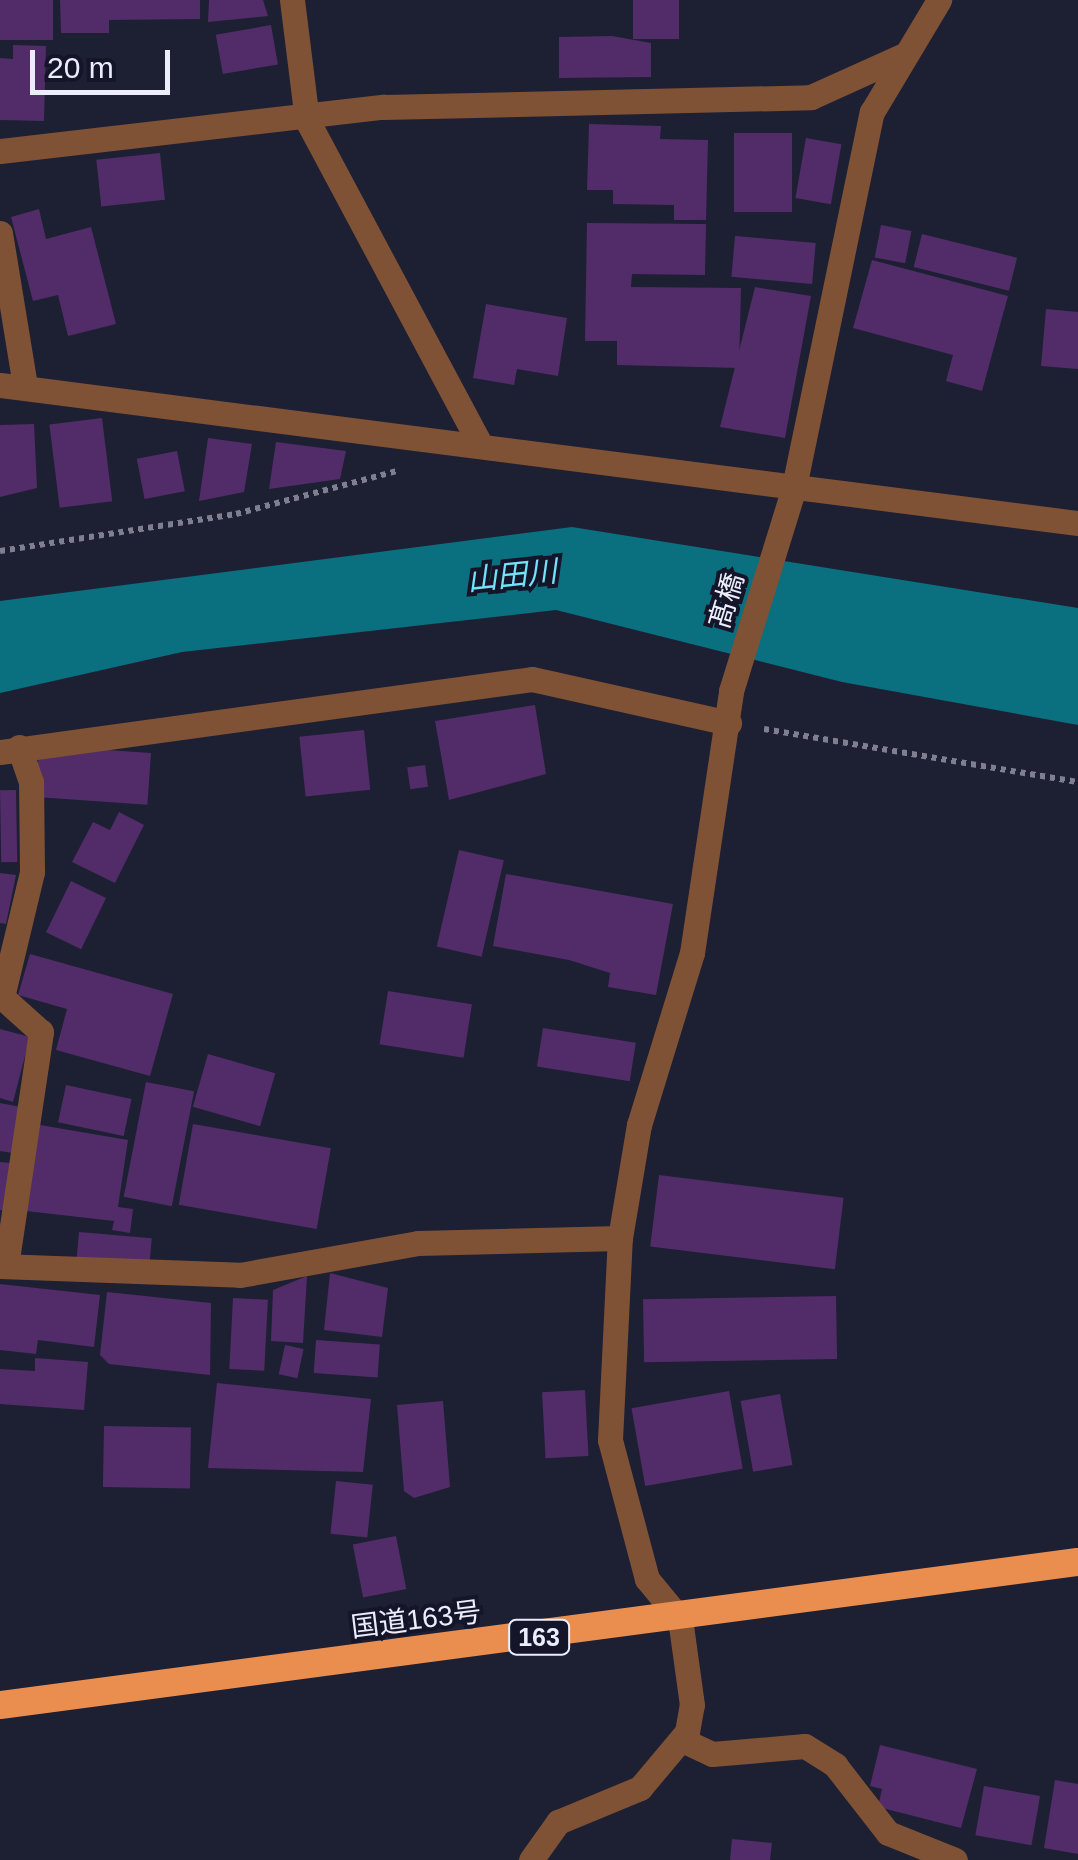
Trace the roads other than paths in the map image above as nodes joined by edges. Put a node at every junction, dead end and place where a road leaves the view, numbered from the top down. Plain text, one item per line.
1 (292, 0) edge
2 (939, 0) edge
3 (902, 56) junction
4 (307, 120) junction
5 (0, 151) edge
6 (0, 233) edge
7 (12, 385) edge
8 (480, 444) junction
9 (794, 487) junction
10 (1078, 523) edge
11 (728, 723) junction
12 (10, 749) edge
13 (620, 1238) junction
14 (3, 1266) edge
15 (1078, 1562) edge
16 (680, 1619) junction
17 (0, 1705) edge
18 (682, 1740) junction
19 (531, 1860) edge
20 (956, 1860) edge

1 - 4 street
2 - 3 street, 髙橋
3 - 4 street
3 - 9 street, 髙橋
4 - 5 street
4 - 8 street
6 - 7 street
7 - 8 street
8 - 9 street
9 - 10 street
9 - 11 street, 髙橋
11 - 12 street
11 - 13 street, 髙橋
12 - 14 street
13 - 14 street
13 - 16 street, 髙橋
15 - 16 highway, 国道163号 / 163
16 - 17 highway, 国道163号 / 163
16 - 18 street
18 - 19 street
18 - 20 street

